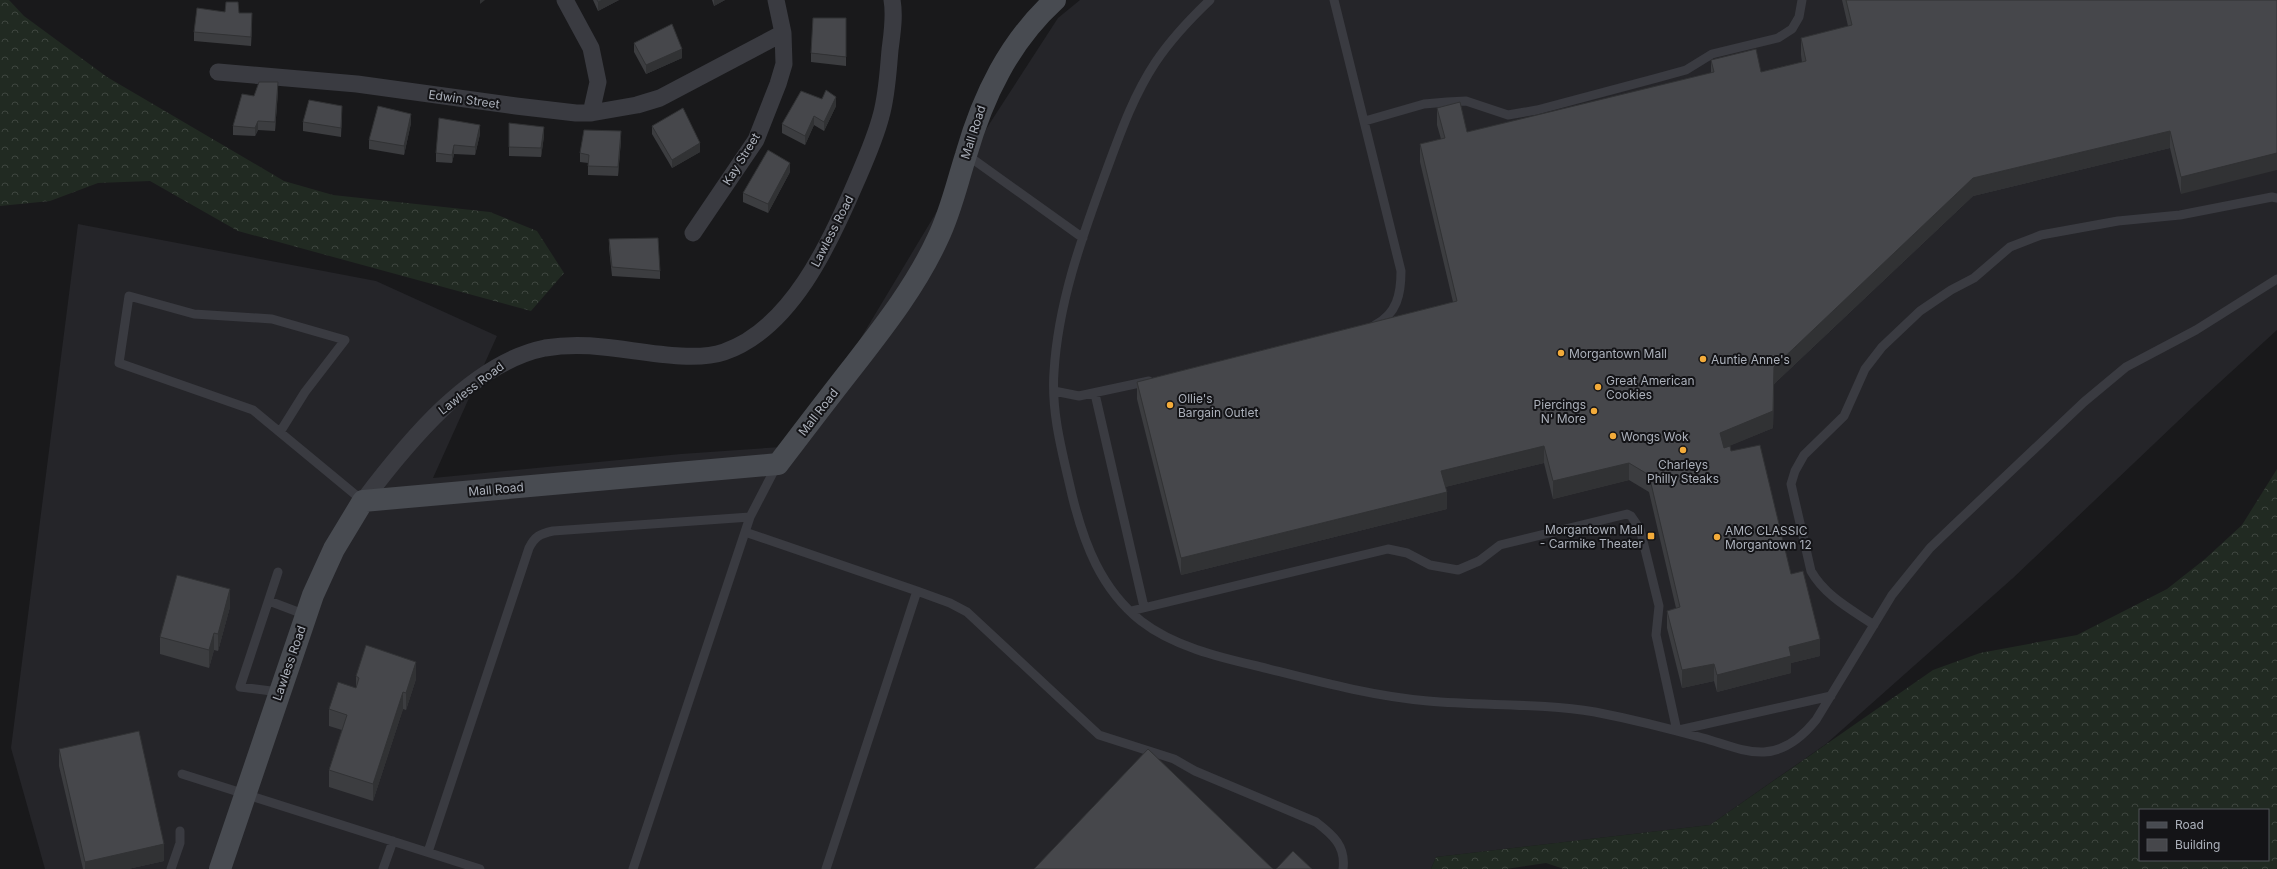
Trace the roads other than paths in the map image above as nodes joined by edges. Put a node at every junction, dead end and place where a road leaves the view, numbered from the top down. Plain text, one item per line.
1 (565, 0) edge
2 (776, 0) edge
3 (892, 0) edge
4 (1055, 0) edge
5 (1210, 0) edge
6 (1334, 0) edge
7 (1802, 0) edge
8 (783, 34) junction
9 (218, 72) dead end
10 (591, 112) junction
11 (1365, 121) junction
12 (966, 154) junction
13 (2277, 198) edge
14 (693, 233) dead end
15 (1082, 238) junction
16 (2277, 279) edge
17 (1362, 329) edge
18 (1160, 379) edge
19 (1054, 391) junction
20 (1095, 394) junction
21 (280, 432) junction
22 (778, 464) junction
23 (363, 501) junction
24 (750, 517) junction
25 (745, 532) junction
26 (278, 572) dead end
27 (917, 591) junction
28 (268, 601) junction
29 (1144, 608) junction
30 (1131, 611) junction
31 (306, 615) junction
32 (1874, 625) junction
33 (279, 692) junction
34 (1831, 696) junction
35 (1677, 731) junction
36 (182, 774) dead end
37 (245, 793) junction
38 (180, 831) dead end
39 (393, 841) junction
40 (428, 852) junction
41 (171, 869) edge
42 (220, 869) edge
43 (383, 869) edge
44 (480, 869) edge
45 (632, 869) edge
46 (826, 869) edge
47 (1344, 869) edge

1 - 10 street
2 - 8 street, Kay Street
3 - 23 street, Lawless Road
4 - 12 street, Mall Road
5 - 15 lane
6 - 11 lane
7 - 11 lane
8 - 10 street
8 - 14 street, Kay Street
9 - 10 street, Edwin Street
11 - 17 lane
12 - 15 lane
12 - 22 street, Mall Road
13 - 32 lane
15 - 19 lane
16 - 32 lane
18 - 20 lane
19 - 20 lane
19 - 30 lane
20 - 29 lane
21 - 21 lane
21 - 23 lane
22 - 23 street, Mall Road
22 - 24 lane
23 - 31 street, Lawless Road
24 - 25 lane
24 - 40 lane
25 - 27 lane
25 - 45 lane
26 - 28 lane
27 - 46 lane
27 - 47 lane
28 - 31 lane
28 - 33 lane
29 - 30 lane
29 - 35 lane
30 - 35 lane
31 - 33 street, Lawless Road
32 - 34 lane
33 - 37 street, Lawless Road
34 - 35 lane
34 - 35 lane
36 - 37 lane
37 - 39 lane
37 - 42 street, Lawless Road
38 - 41 lane
39 - 40 lane
39 - 43 lane
40 - 44 lane

